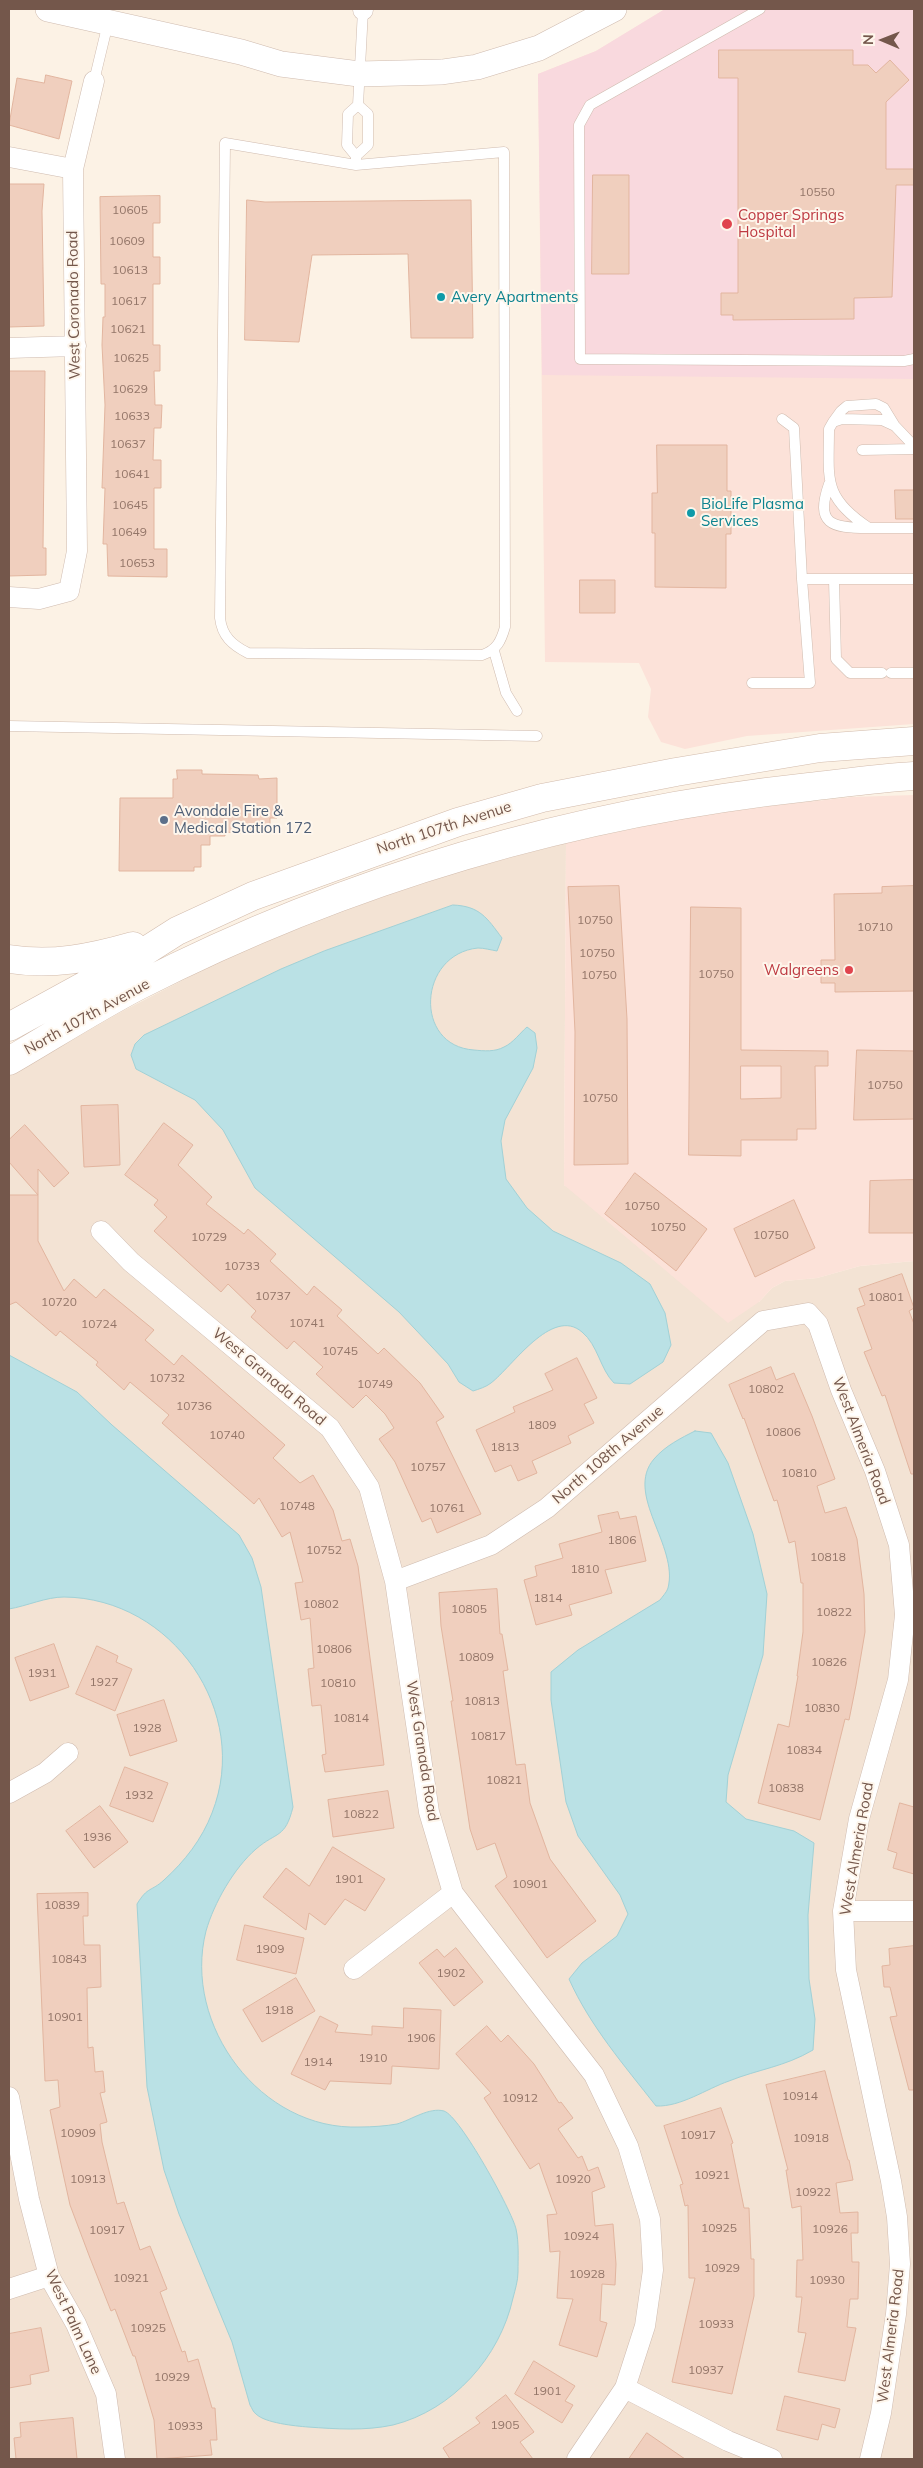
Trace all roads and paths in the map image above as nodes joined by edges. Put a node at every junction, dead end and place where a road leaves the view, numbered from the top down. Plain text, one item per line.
1 (48, 9) edge
2 (614, 9) edge
3 (760, 9) edge
4 (363, 10) edge
5 (111, 13) edge
6 (359, 74) junction
7 (94, 81) joint
8 (358, 105) junction
9 (9, 157) edge
10 (356, 161) junction
11 (74, 169) junction
12 (76, 346) junction
13 (9, 348) edge
14 (914, 359) edge
15 (782, 419) dead end
16 (833, 422) junction
17 (895, 426) junction
18 (914, 448) edge
19 (862, 450) dead end
20 (829, 484) junction
21 (869, 528) junction
22 (914, 528) edge
23 (914, 578) edge
24 (802, 579) junction
25 (834, 579) junction
26 (9, 596) edge
27 (494, 651) junction
28 (914, 673) edge
29 (752, 683) dead end
30 (517, 711) dead end
31 (9, 726) edge
32 (537, 736) dead end
33 (914, 741) edge
34 (914, 776) edge
35 (257, 895) junction
36 (270, 925) junction
37 (177, 931) junction
38 (9, 959) edge
39 (9, 1027) edge
40 (9, 1061) edge
41 (101, 1231) dead end
42 (808, 1313) joint
43 (395, 1581) junction
44 (68, 1753) dead end
45 (9, 1793) edge
46 (453, 1893) junction
47 (843, 1911) junction
48 (914, 1911) edge
49 (354, 1969) dead end
50 (9, 2097) edge
51 (49, 2276) junction
52 (9, 2289) edge
53 (625, 2388) junction
54 (115, 2459) edge
55 (577, 2459) edge
56 (772, 2459) edge
57 (870, 2459) edge

1 - 5 street
2 - 6 street
3 - 14 lane
4 - 6 lane
5 - 6 street
5 - 7 lane, West Coronado Road
6 - 8 lane
7 - 11 street, West Coronado Road
8 - 10 lane
8 - 10 lane
9 - 11 street
10 - 27 lane
10 - 27 lane
11 - 12 street, West Coronado Road
12 - 13 street
12 - 26 street, West Coronado Road
15 - 24 lane
16 - 17 lane
16 - 17 lane
16 - 20 lane
17 - 18 lane
18 - 19 lane
20 - 21 lane
20 - 21 lane
21 - 22 lane
23 - 25 lane
24 - 25 lane
24 - 29 lane
25 - 28 lane
27 - 30 lane
31 - 32 lane
33 - 35 main road, North 107th Avenue
34 - 36 main road, North 107th Avenue
35 - 36 main road
35 - 37 main road, North 107th Avenue
36 - 40 main road, North 107th Avenue
37 - 38 main road
37 - 39 main road, North 107th Avenue
41 - 43 street, West Granada Road
42 - 43 street, North 108th Avenue
42 - 47 street, West Almeria Road
43 - 46 street, West Granada Road
44 - 45 street
46 - 49 street
46 - 53 street, West Granada Road
47 - 48 street
47 - 57 street, West Almeria Road
50 - 51 street, West Palm Lane
51 - 52 street
51 - 54 street, West Palm Lane
53 - 55 street, West Granada Road
53 - 56 street

